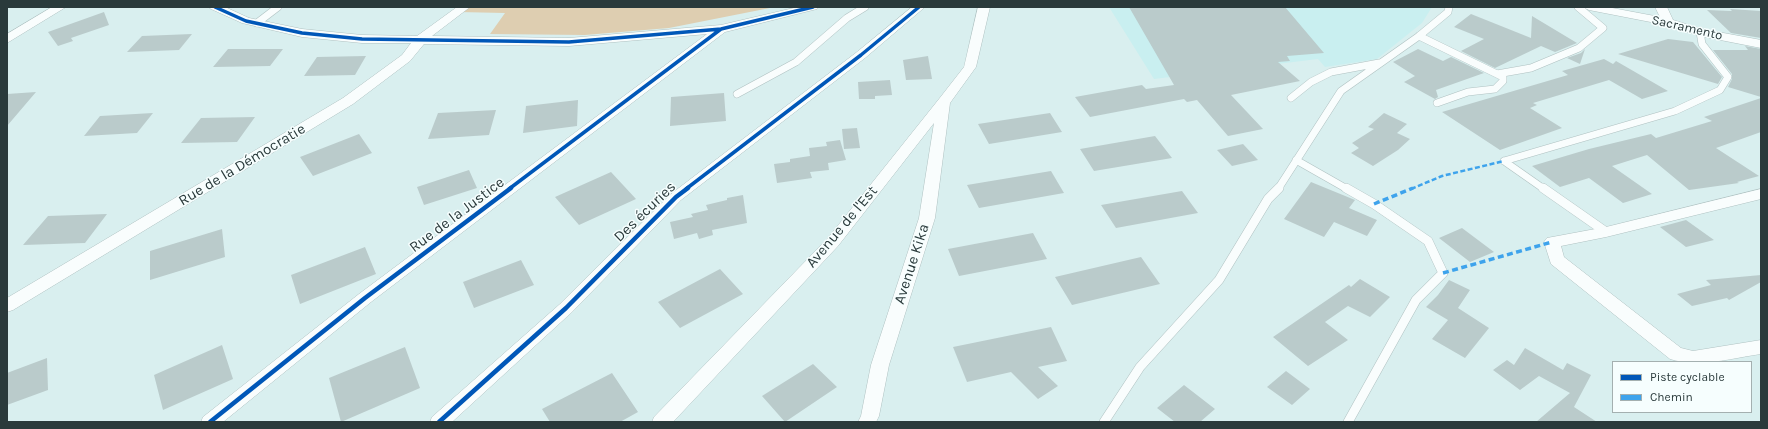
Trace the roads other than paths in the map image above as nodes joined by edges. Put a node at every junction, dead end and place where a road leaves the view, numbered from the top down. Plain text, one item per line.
1 (60, 7) edge
2 (216, 7) edge
3 (278, 7) edge
4 (464, 7) edge
5 (813, 7) edge
6 (865, 7) edge
7 (919, 7) edge
8 (984, 7) edge
9 (1449, 7) edge
10 (1578, 7) edge
11 (1589, 7) edge
12 (1661, 7) edge
13 (1668, 22) junction
14 (257, 24) junction
15 (721, 30) junction
16 (1700, 32) junction
17 (1419, 36) junction
18 (7, 39) edge
19 (421, 39) junction
20 (1761, 44) edge
21 (1382, 63) junction
22 (1497, 74) junction
23 (737, 94) dead end
24 (1291, 98) dead end
25 (944, 102) junction
26 (1437, 103) dead end
27 (1296, 160) junction
28 (1761, 194) edge
29 (1606, 232) junction
30 (7, 306) edge
31 (1761, 347) edge
32 (210, 422) edge
33 (439, 422) edge
34 (661, 422) edge
35 (867, 422) edge
36 (1104, 422) edge
37 (1348, 422) edge

1 - 18 street
2 - 14 street
3 - 14 lane
4 - 19 street, Rue de la Démocratie
5 - 15 street
6 - 23 lane
7 - 33 street, Des écuries
8 - 25 street, Avenue de l'Est
9 - 17 lane
10 - 22 lane
11 - 13 street, Sacramento
12 - 13 street
13 - 16 street, Sacramento
14 - 19 street
15 - 19 street
15 - 32 street, Rue de la Justice
16 - 20 street, Sacramento
16 - 29 lane
17 - 21 lane
17 - 22 lane
19 - 30 street, Rue de la Démocratie
21 - 24 lane
21 - 27 lane
22 - 26 lane
25 - 34 street, Avenue de l'Est
25 - 35 street, Avenue Kika
27 - 36 lane
27 - 37 lane
28 - 29 street
29 - 31 street

